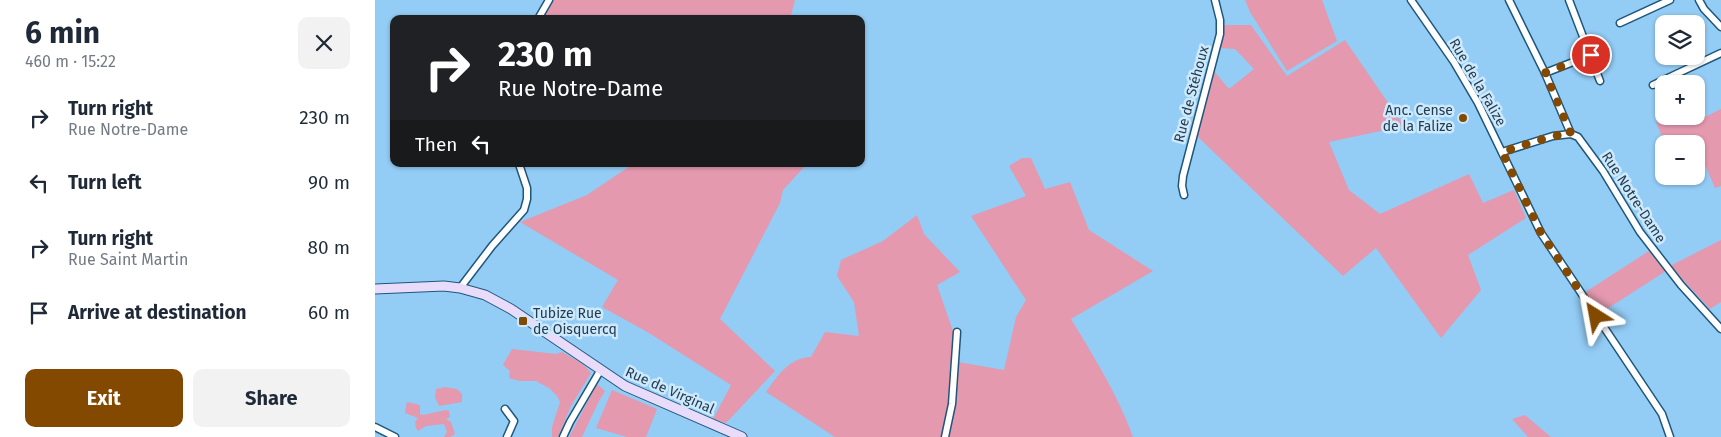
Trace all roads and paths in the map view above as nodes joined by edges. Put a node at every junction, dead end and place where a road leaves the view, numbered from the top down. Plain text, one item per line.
1 (549, 0) edge
2 (1215, 0) edge
3 (1411, 0) edge
4 (1509, 0) edge
5 (1569, 0) edge
6 (1670, 0) edge
7 (1699, 0) edge
8 (540, 15) edge
9 (1621, 23) dead end
10 (1721, 27) edge
11 (1721, 53) edge
12 (1591, 55) junction
13 (1545, 73) junction
14 (1600, 81) dead end
15 (1653, 85) dead end
16 (1571, 134) junction
17 (1502, 152) junction
18 (520, 167) edge
19 (1184, 195) dead end
20 (460, 288) junction
21 (375, 290) edge
22 (1721, 329) edge
23 (957, 332) dead end
24 (600, 371) junction
25 (505, 409) dead end
26 (375, 427) edge
27 (395, 437) edge
28 (507, 437) edge
29 (563, 437) edge
30 (743, 437) edge
31 (945, 437) edge
32 (1670, 437) edge

1 - 8 street
2 - 19 street, Rue de Stéhoux
3 - 17 street, Rue de la Falize
4 - 13 street
5 - 12 street
6 - 9 street
7 - 10 street
11 - 15 street
12 - 13 street
12 - 14 street
13 - 16 street
16 - 17 street
16 - 22 street, Rue Notre-Dame
17 - 32 street, Rue de la Falize
18 - 20 street
20 - 21 street, Rue de Virginal
20 - 24 street, Rue de Virginal
23 - 31 street
24 - 29 street
24 - 30 street, Rue de Virginal
25 - 28 street
26 - 27 street

